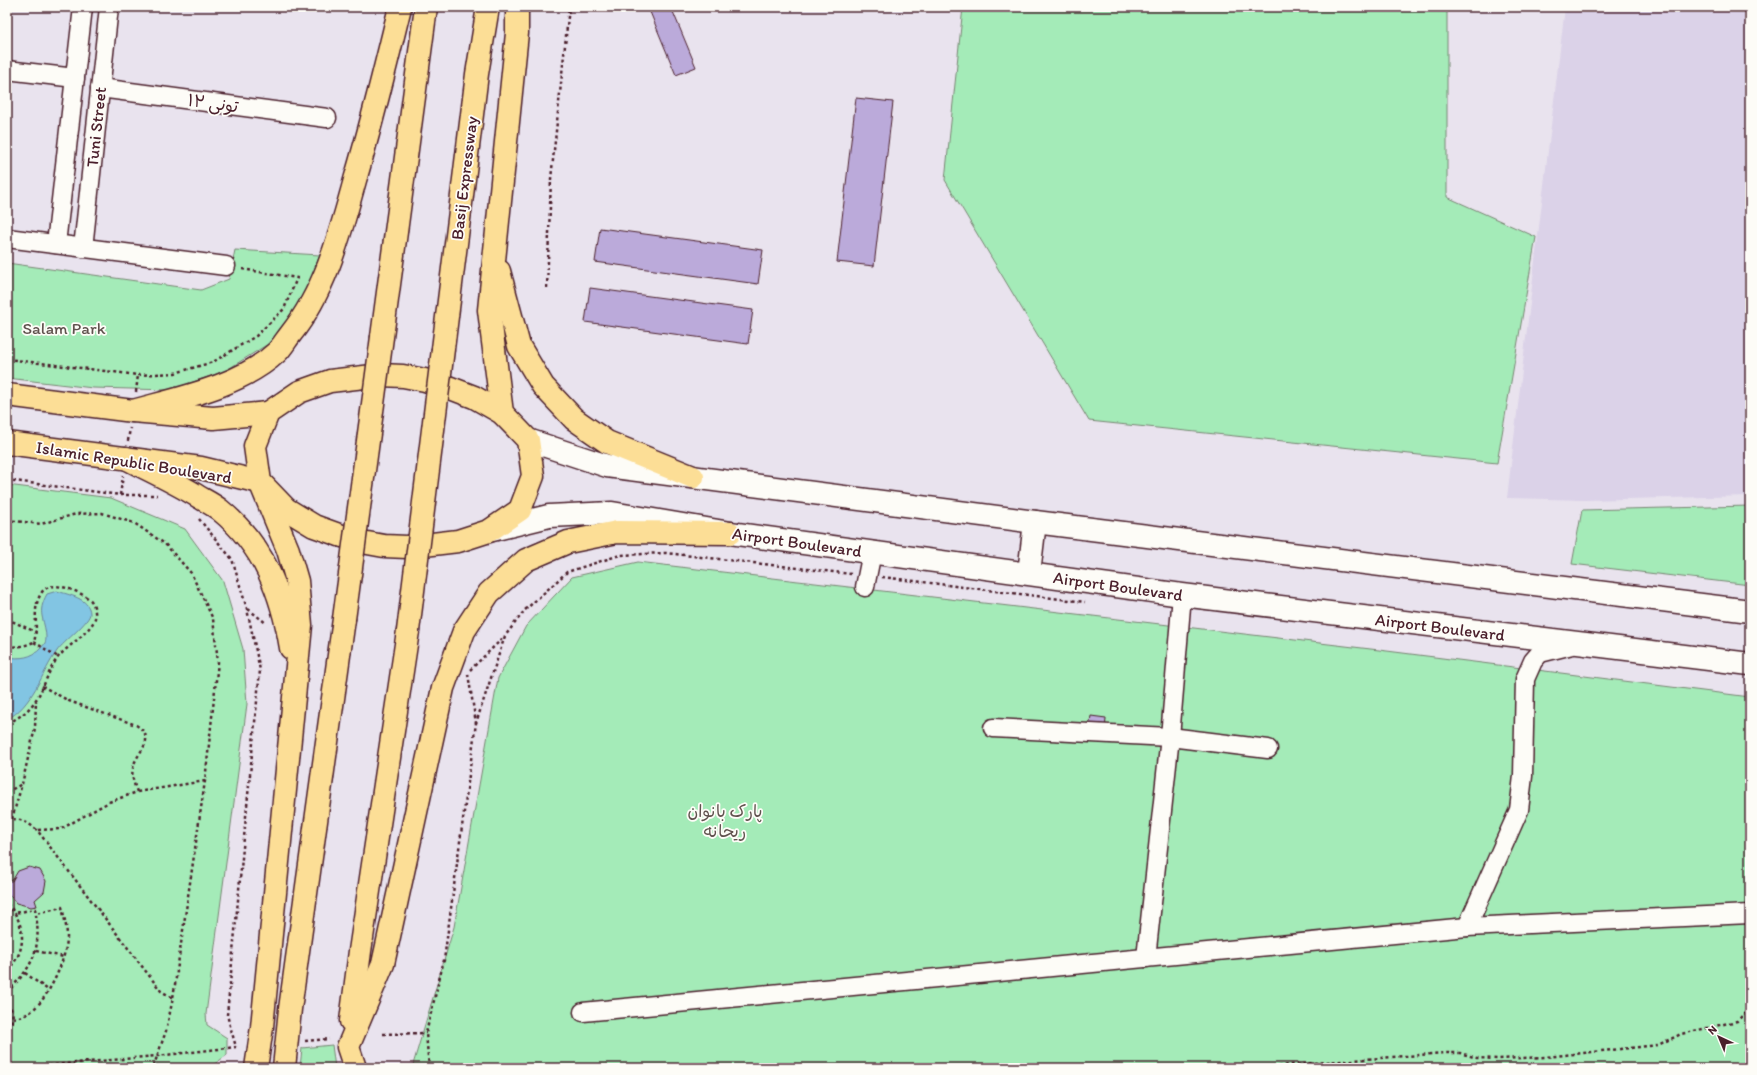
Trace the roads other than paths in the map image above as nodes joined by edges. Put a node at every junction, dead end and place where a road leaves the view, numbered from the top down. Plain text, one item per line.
1 (83, 7) edge
2 (109, 7) edge
3 (400, 7) edge
4 (426, 7) edge
5 (488, 7) edge
6 (517, 7) edge
7 (7, 70) edge
8 (75, 78) junction
9 (100, 88) junction
10 (327, 118) dead end
11 (7, 238) edge
12 (56, 244) junction
13 (82, 248) junction
14 (494, 253) junction
15 (226, 266) road end
16 (7, 395) edge
17 (133, 411) junction
18 (268, 412) junction
19 (502, 413) junction
20 (528, 440) junction
21 (7, 443) edge
22 (126, 458) junction
23 (693, 476) junction
24 (260, 482) junction
25 (1035, 522) junction
26 (489, 531) junction
27 (730, 533) junction
28 (872, 552) junction
29 (1029, 573) junction
30 (866, 581) road end
31 (1182, 595) junction
32 (1750, 611) edge
33 (1575, 644) junction
34 (1750, 664) edge
35 (295, 678) junction
36 (993, 728) dead end
37 (1170, 737) junction
38 (1268, 749) dead end
39 (1750, 914) edge
40 (1467, 927) junction
41 (1146, 958) junction
42 (290, 1009) junction
43 (583, 1012) dead end
44 (342, 1052) edge
45 (256, 1068) edge
46 (274, 1068) edge
47 (284, 1068) edge
48 (354, 1068) edge

1 - 8 street, Tuni Street
2 - 9 street, Tuni Street
3 - 17 main road
4 - 42 main road, bridge
5 - 44 main road, Basij Expressway, bridge
6 - 14 main road
7 - 8 street
8 - 12 street, Tuni Street
9 - 10 street, تونی ۱۲
9 - 13 street, Tuni Street
11 - 12 street
12 - 13 street
13 - 15 street
14 - 19 main road
14 - 23 main road
16 - 17 main road
17 - 18 main road
18 - 19 main road
18 - 24 main road
19 - 20 main road
20 - 23 main road
20 - 26 main road
21 - 22 main road, Islamic Republic Boulevard
22 - 24 main road, Islamic Republic Boulevard
22 - 35 main road
23 - 25 main road
24 - 26 main road
24 - 35 main road
25 - 29 main road
25 - 32 main road
26 - 27 main road, Airport Boulevard
27 - 28 main road, Airport Boulevard
27 - 44 main road
28 - 29 main road, Airport Boulevard
28 - 30 street
29 - 31 main road, Airport Boulevard
31 - 33 main road, Airport Boulevard
31 - 37 street
33 - 34 main road, Airport Boulevard
33 - 40 street
35 - 45 main road
36 - 37 street
37 - 38 street
37 - 41 street
39 - 40 street
40 - 41 street
41 - 43 street
42 - 46 main road
42 - 47 main road
44 - 48 main road

